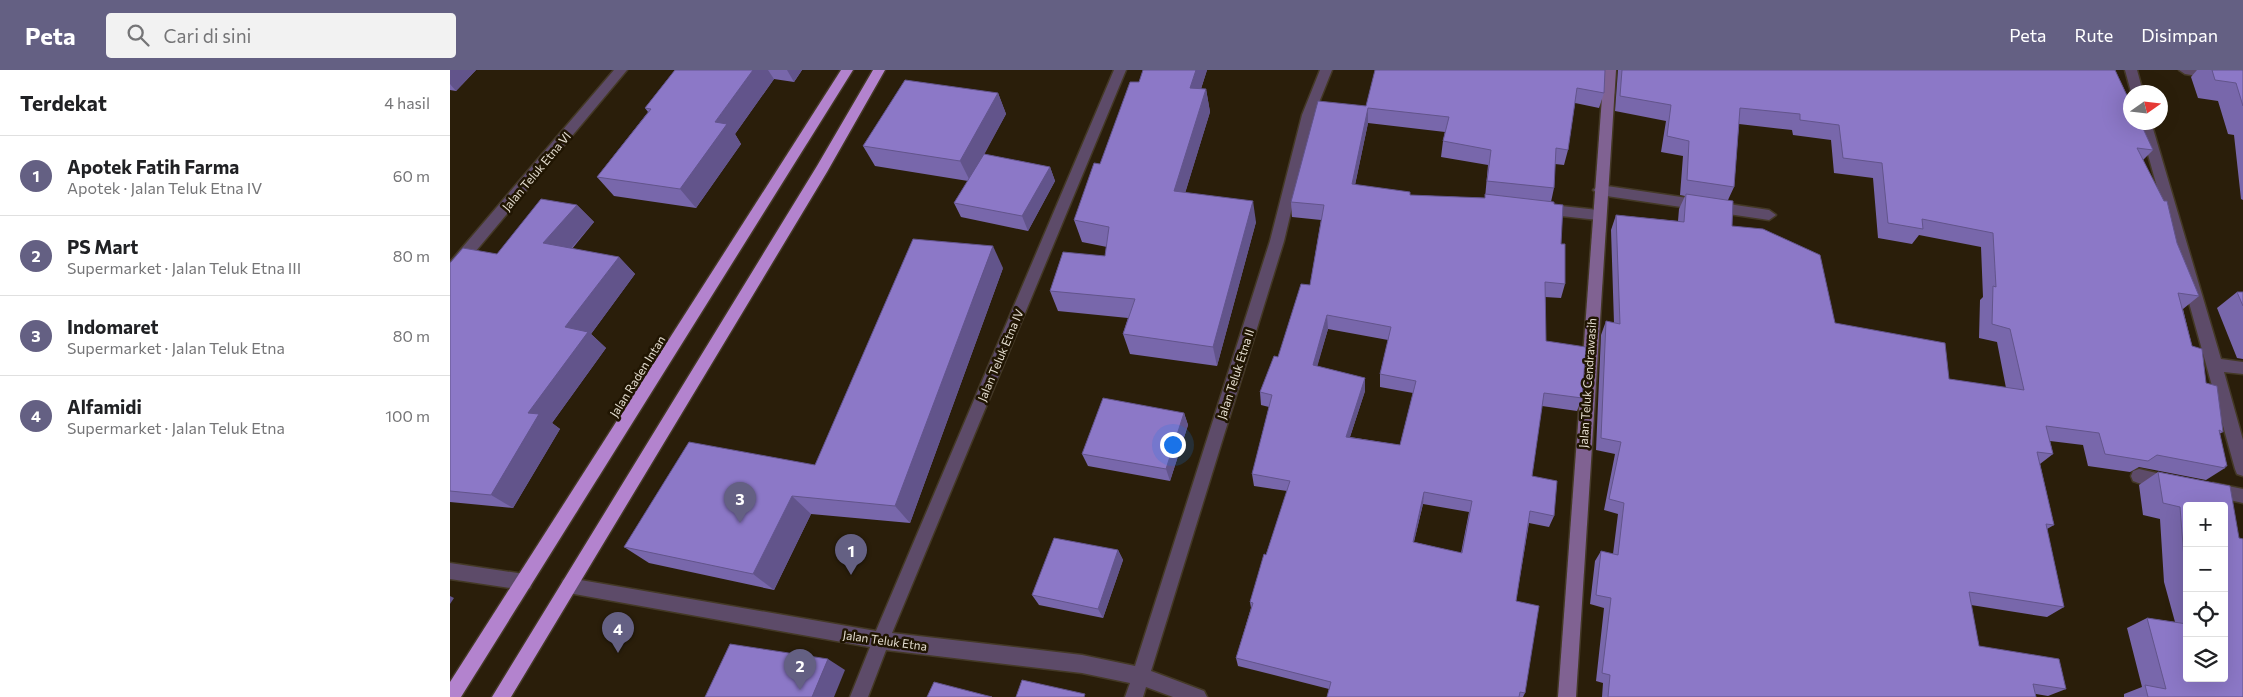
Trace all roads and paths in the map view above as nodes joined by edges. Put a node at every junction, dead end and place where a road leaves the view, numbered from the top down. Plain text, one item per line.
1 (621, 70) edge
2 (847, 70) edge
3 (879, 70) edge
4 (1120, 70) edge
5 (1326, 70) edge
6 (1610, 70) edge
7 (2131, 70) edge
8 (2185, 70) edge
9 (2243, 79) edge
10 (2135, 85) edge
11 (2147, 130) edge
12 (1600, 190) junction
13 (1532, 208) edge
14 (1598, 215) junction
15 (1769, 215) dead end
16 (450, 272) edge
17 (2215, 364) junction
18 (2243, 368) edge
19 (2243, 468) edge
20 (2139, 476) edge
21 (2243, 496) edge
22 (450, 571) edge
23 (524, 582) junction
24 (569, 586) junction
25 (883, 641) junction
26 (1140, 676) junction
27 (450, 697) edge
28 (501, 697) edge
29 (859, 697) edge
30 (1134, 697) edge
31 (1198, 697) edge
32 (1567, 697) edge

1 - 16 street, Jalan Teluk Etna VI
2 - 23 highway, Jalan Raden Intan
3 - 24 highway
4 - 25 street, Jalan Teluk Etna IV
5 - 26 street, Jalan Teluk Etna II
6 - 12 street, Jalan Teluk Cendrawasih
7 - 10 street
8 - 9 street
11 - 17 street
12 - 14 street, Jalan Teluk Cendrawasih
12 - 15 street
13 - 14 street
14 - 32 street, Jalan Teluk Cendrawasih
17 - 18 street
17 - 19 street
20 - 21 street
22 - 23 street
23 - 27 highway, Jalan Raden Intan
24 - 25 street, Jalan Teluk Etna
24 - 28 highway
25 - 26 street, Jalan Teluk Etna
25 - 29 street, Jalan Teluk Etna IV
26 - 30 street, Jalan Teluk Etna II
26 - 31 street, Jalan Teluk Etna

